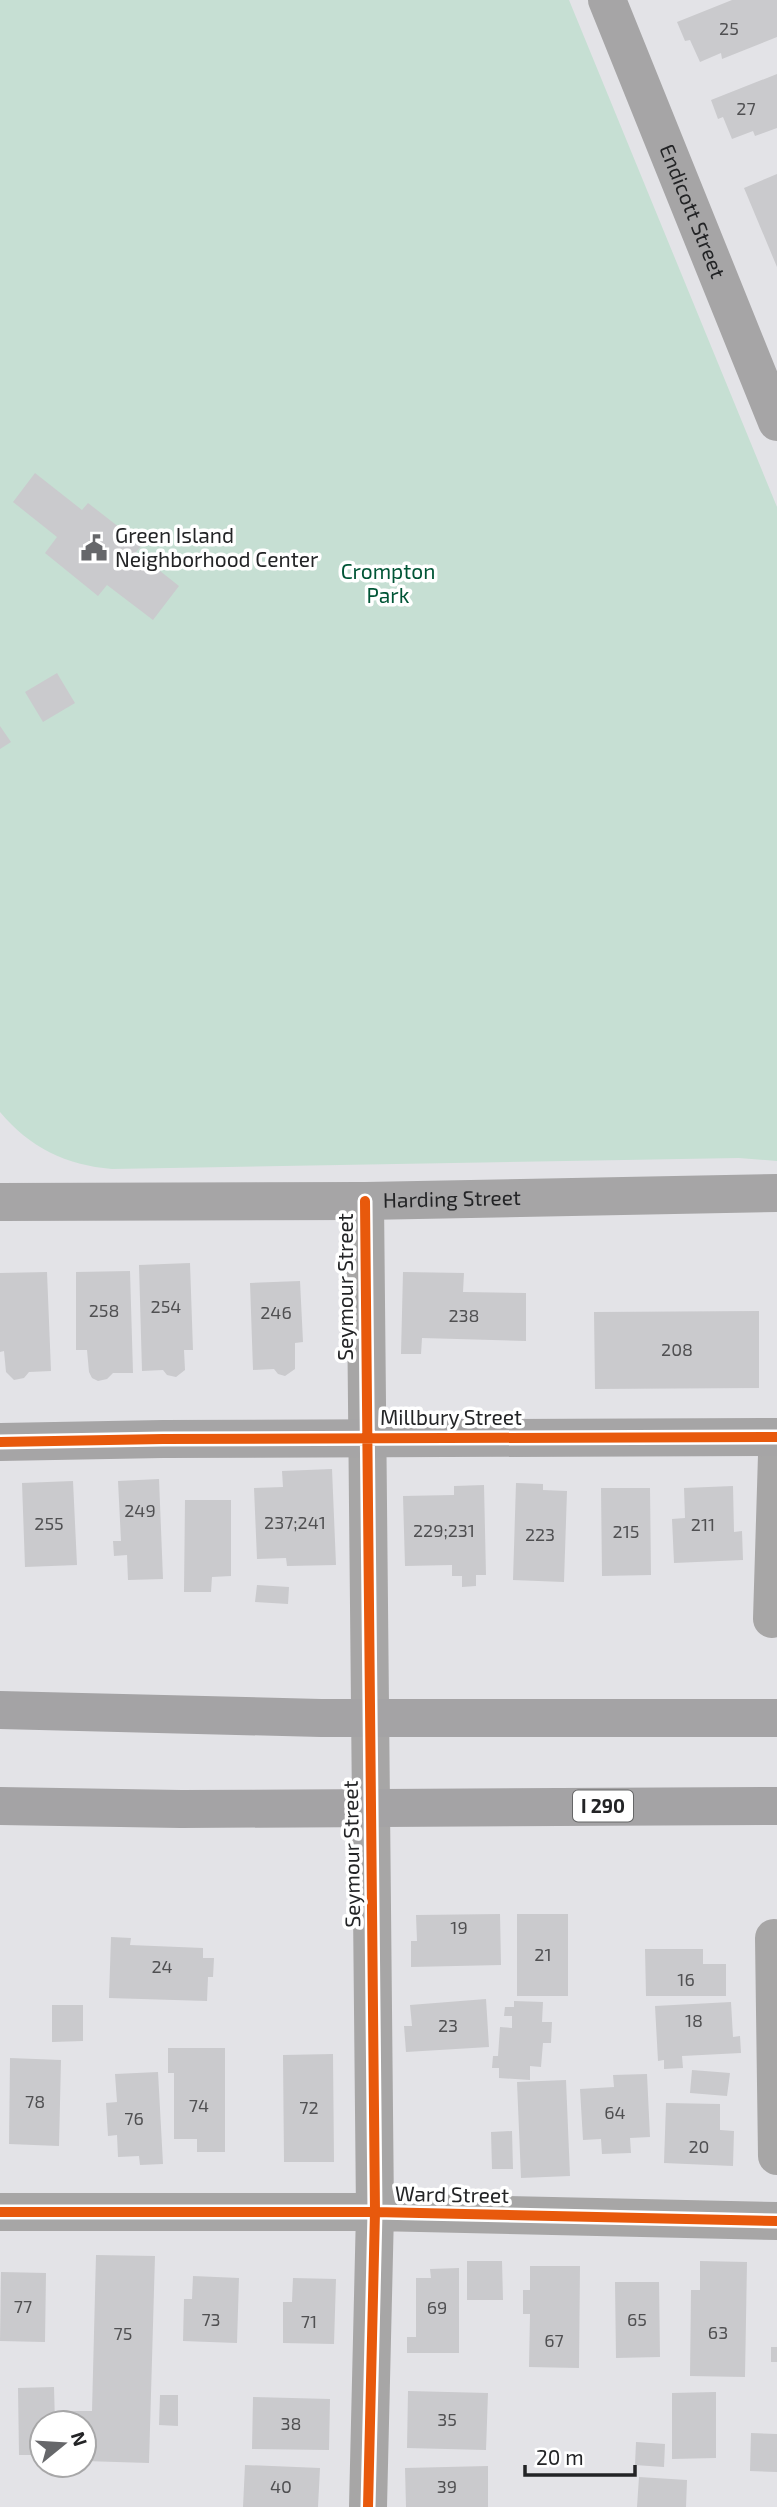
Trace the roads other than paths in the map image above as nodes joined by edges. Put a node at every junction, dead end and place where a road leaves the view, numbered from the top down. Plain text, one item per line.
1 (607, 0) edge
2 (775, 413) edge
3 (777, 1193) edge
4 (365, 1201) junction
5 (0, 1202) edge
6 (777, 1437) edge
7 (368, 1438) junction
8 (0, 1442) edge
9 (777, 1455) edge
10 (772, 1619) dead end
11 (0, 1710) edge
12 (777, 1718) edge
13 (0, 1806) edge
14 (777, 1806) edge
15 (774, 1938) dead end
16 (777, 2156) edge
17 (0, 2212) edge
18 (375, 2212) junction
19 (777, 2221) edge
20 (368, 2507) edge

1 - 2 main road, Endicott Street
3 - 4 main road, Harding Street
4 - 5 main road, Harding Street
4 - 7 street, Seymour Street
6 - 7 main road, Millbury Street
7 - 8 main road, Millbury Street
7 - 18 street, Seymour Street
9 - 10 street
11 - 12 highway
13 - 14 highway, I 290
15 - 16 street
17 - 18 street, Ward Street
18 - 19 street, Ward Street
18 - 20 street, Seymour Street

